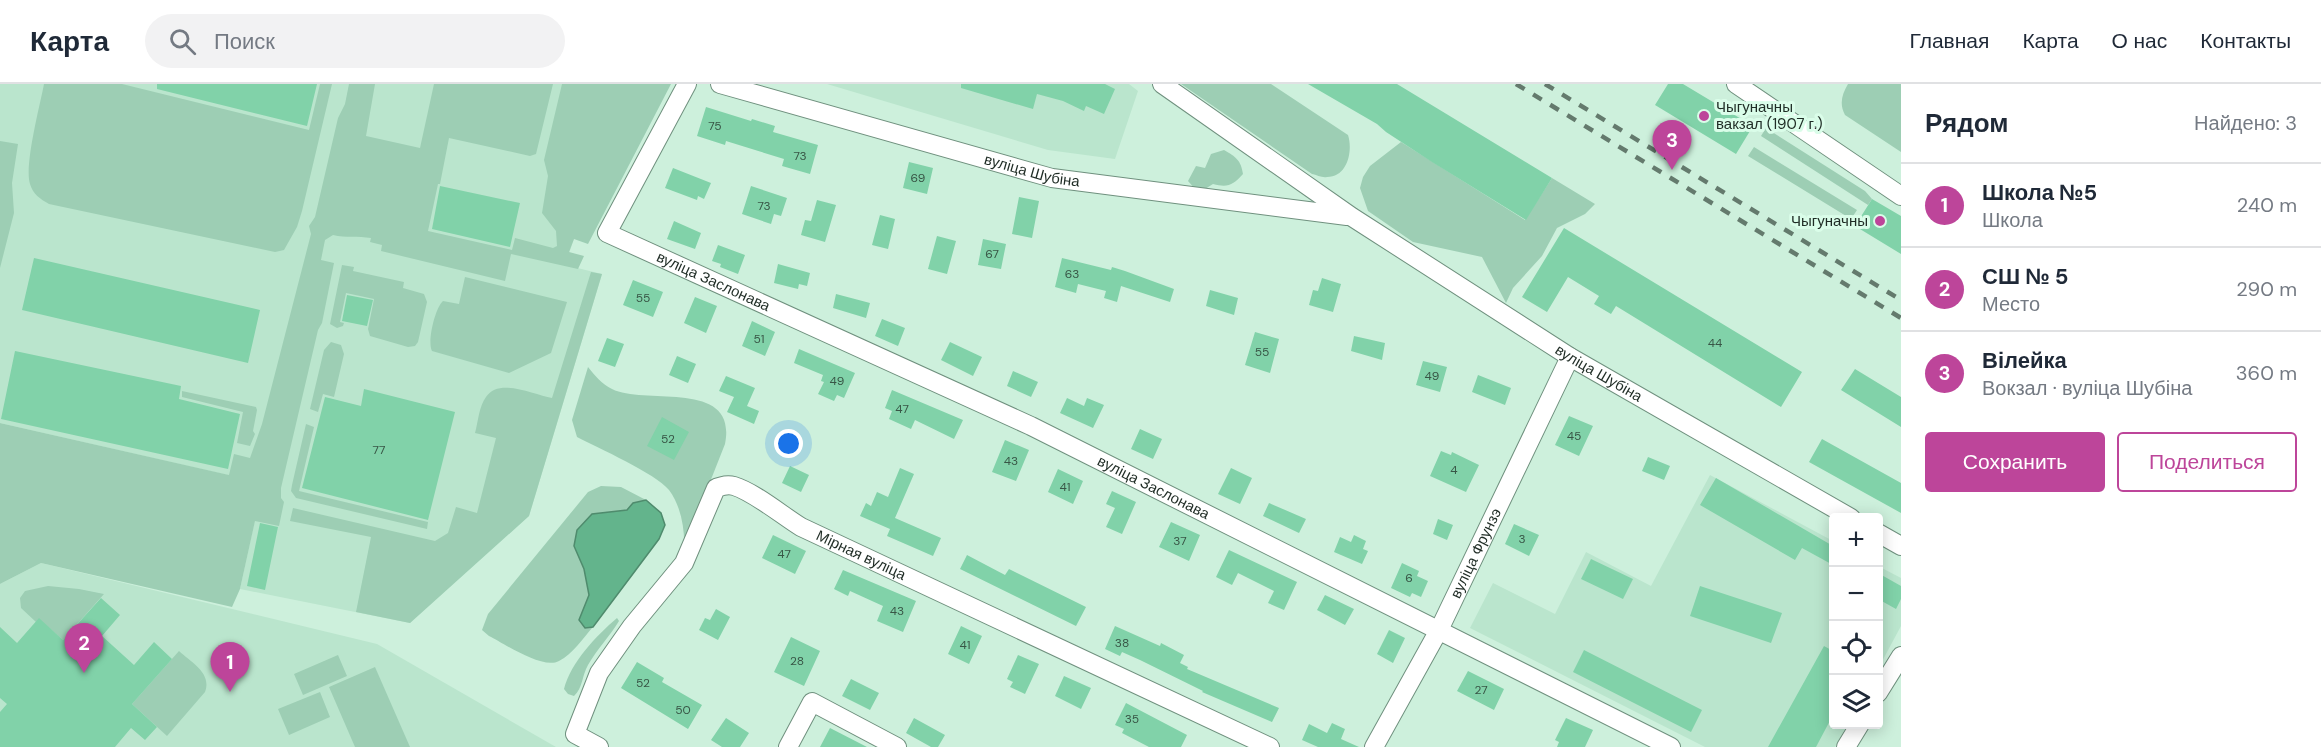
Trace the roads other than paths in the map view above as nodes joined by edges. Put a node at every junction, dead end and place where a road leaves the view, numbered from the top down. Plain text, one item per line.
1 (687, 84) edge
2 (720, 84) edge
3 (1162, 84) edge
4 (1736, 84) edge
5 (1901, 196) edge
6 (1352, 217) junction
7 (1570, 357) junction
8 (1842, 513) edge
9 (1883, 536) edge
10 (1901, 546) edge
11 (1438, 630) junction
12 (1901, 656) edge
13 (1883, 685) edge
14 (1857, 729) edge
15 (599, 747) edge
16 (788, 747) edge
17 (897, 747) edge
18 (1269, 747) edge
19 (1374, 747) edge
20 (1671, 747) edge
21 (1846, 747) edge

1 - 11 street, вуліца Заслонава
2 - 6 street, вуліца Шубіна
3 - 6 street, вуліца Шубіна
4 - 5 street
6 - 7 street, вуліца Шубіна
7 - 8 street, вуліца Шубіна
7 - 11 street, вуліца Фрунзэ
9 - 10 street
11 - 19 street, вуліца Фрунзэ
11 - 20 street, вуліца Заслонава
12 - 13 street
14 - 21 street
15 - 18 street, Мірная вуліца
16 - 17 street

